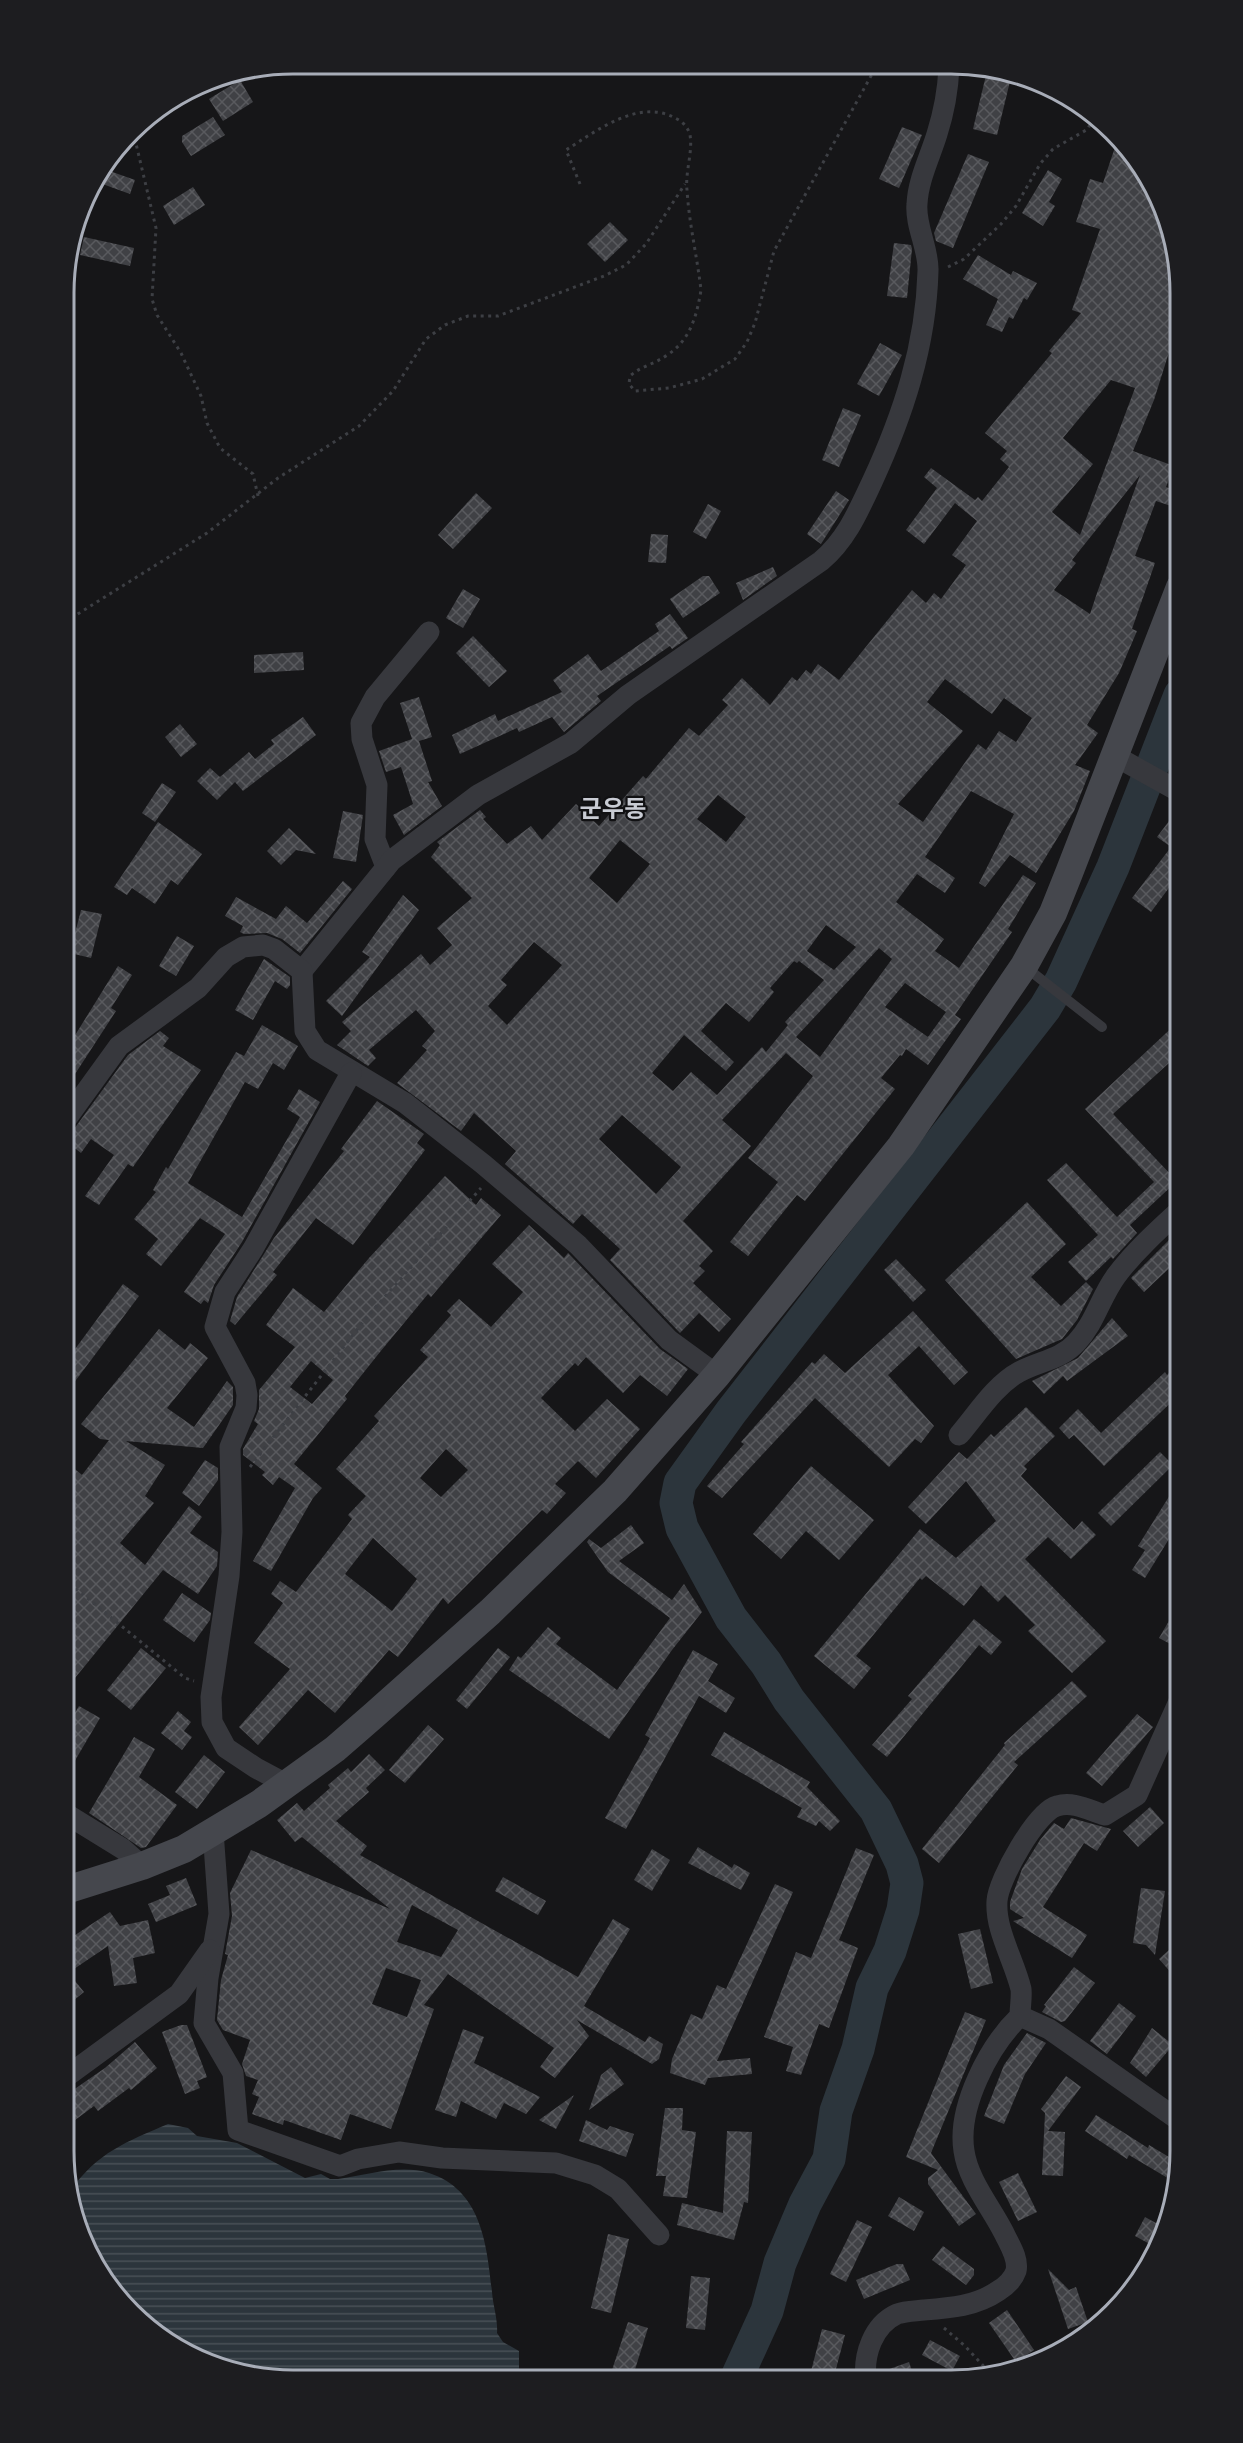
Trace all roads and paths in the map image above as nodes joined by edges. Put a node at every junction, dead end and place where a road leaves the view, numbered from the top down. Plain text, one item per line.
1 (872, 74) edge
2 (949, 74) edge
3 (1090, 124) edge
4 (135, 141) edge
5 (686, 182) junction
6 (580, 184) dead end
7 (929, 270) junction
8 (258, 496) junction
9 (74, 616) edge
10 (1170, 618) edge
11 (429, 632) dead end
12 (1124, 760) junction
13 (1170, 786) edge
14 (386, 867) junction
15 (302, 971) junction
16 (1031, 971) junction
17 (1102, 1027) dead end
18 (351, 1073) junction
19 (74, 1108) edge
20 (494, 1173) junction
21 (1170, 1220) edge
22 (717, 1375) junction
23 (959, 1435) dead end
24 (231, 1491) junction
25 (74, 1587) edge
26 (212, 1688) junction
27 (1170, 1721) edge
28 (286, 1784) junction
29 (74, 1819) edge
30 (213, 1831) junction
31 (142, 1866) junction
32 (74, 1888) edge
33 (214, 1945) junction
34 (1020, 2016) junction
35 (74, 2071) edge
36 (1170, 2114) edge
37 (659, 2235) dead end
38 (918, 2311) junction
39 (984, 2367) edge
40 (866, 2370) edge

1 - 5 path
2 - 7 street
3 - 7 path
4 - 8 path
5 - 6 path
5 - 8 path
7 - 14 street
8 - 9 path
10 - 12 street
11 - 14 street
12 - 13 street
12 - 16 street
14 - 15 street
15 - 18 street
15 - 19 street
16 - 17 lane
16 - 22 street
18 - 20 street
18 - 24 street
20 - 22 street
20 - 24 path
21 - 23 street
22 - 28 street
24 - 26 street
25 - 26 path
26 - 28 street
27 - 34 street
28 - 30 street
29 - 31 street
30 - 31 street
30 - 33 street
31 - 32 street
33 - 35 street
33 - 37 street
34 - 36 street
34 - 38 street
38 - 39 path
38 - 40 street

